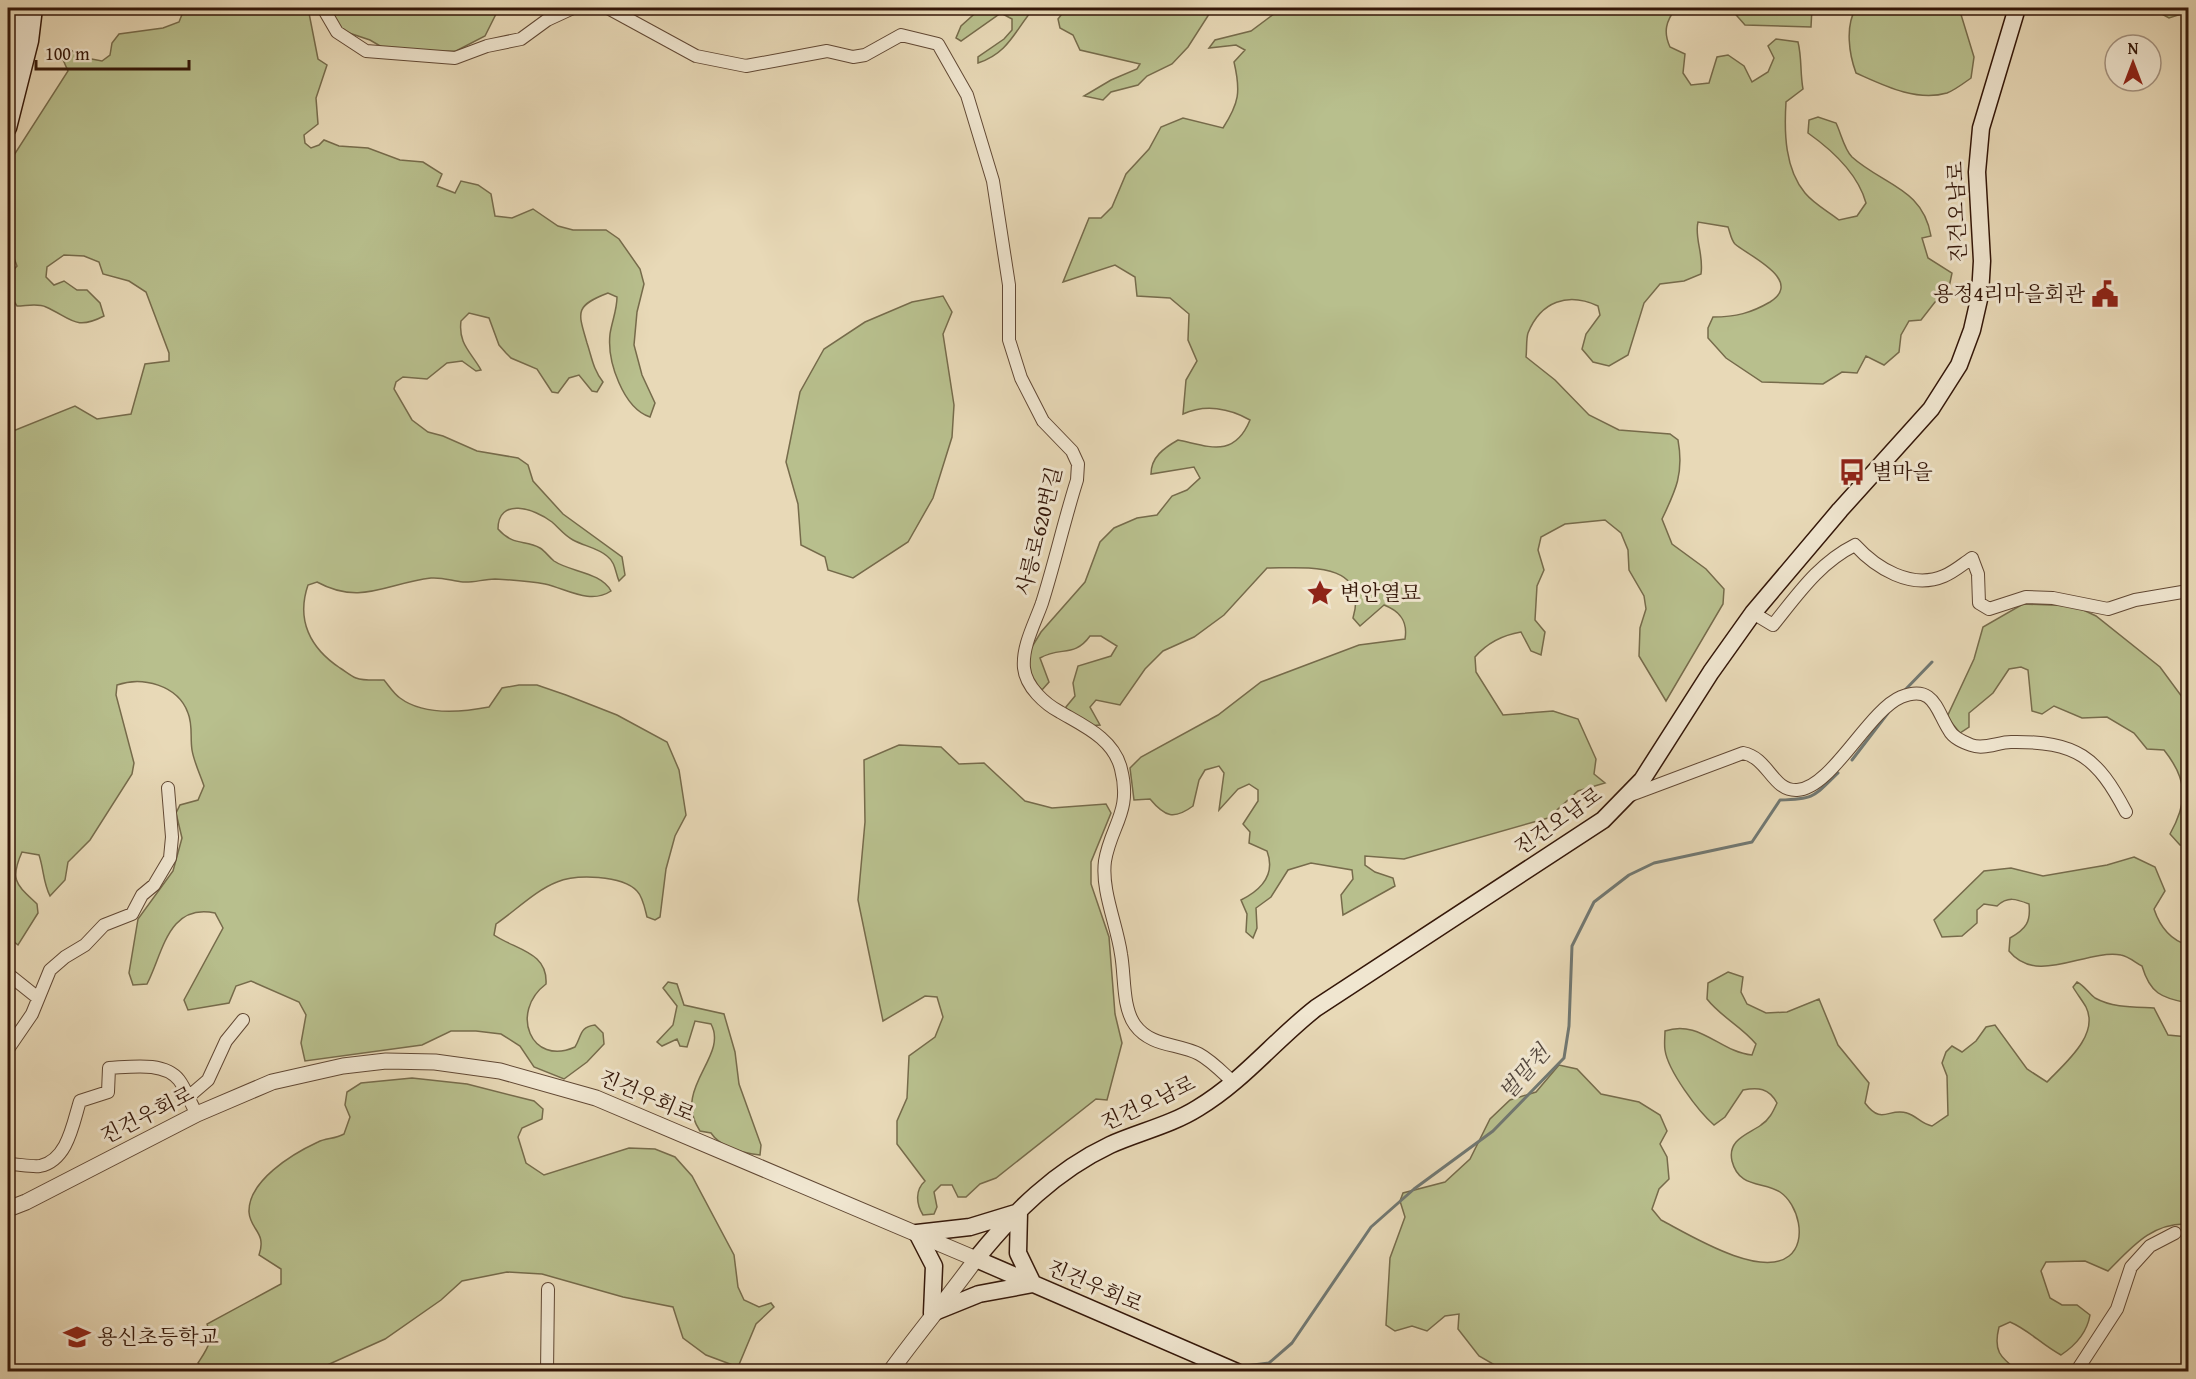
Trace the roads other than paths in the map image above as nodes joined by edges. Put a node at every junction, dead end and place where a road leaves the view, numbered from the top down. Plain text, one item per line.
1 (23, 8) edge
2 (34, 8) edge
3 (323, 8) edge
4 (573, 8) edge
5 (608, 8) edge
6 (2018, 8) edge
7 (8, 80) edge
8 (8, 128) edge
9 (2188, 591) edge
10 (1753, 613) junction
11 (168, 788) dead end
12 (1630, 795) junction
13 (2126, 812) dead end
14 (8, 974) edge
15 (38, 998) junction
16 (243, 1020) dead end
17 (8, 1049) edge
18 (1234, 1083) junction
19 (187, 1098) junction
20 (197, 1113) junction
21 (8, 1164) edge
22 (26, 1202) junction
23 (8, 1209) edge
24 (1018, 1212) junction
25 (8, 1215) edge
26 (917, 1233) junction
27 (2175, 1233) dead end
28 (976, 1259) junction
29 (1033, 1284) junction
30 (548, 1289) dead end
31 (932, 1313) junction
32 (547, 1371) edge
33 (890, 1371) edge
34 (1238, 1371) edge
35 (2076, 1371) edge

1 - 7 main road
2 - 8 main road
3 - 4 street
5 - 18 street, 사릉로620번길
6 - 10 main road, 진건오남로
9 - 10 street
10 - 12 main road, 진건오남로
11 - 15 street
12 - 13 street
12 - 18 main road, 진건오남로
14 - 15 street
15 - 17 street
16 - 19 street
18 - 24 main road, 진건오남로
19 - 20 street
19 - 21 street
20 - 22 street, 진건우회로
20 - 26 street, 진건우회로
22 - 23 street, 진건우회로
22 - 25 street, 진건우회로
24 - 26 main road
24 - 28 main road, 진건오남로
24 - 29 main road
26 - 28 street, 진건우회로
26 - 31 main road
27 - 35 street
28 - 29 main road, 진건우회로
28 - 31 street, 진건오남로
29 - 31 main road
29 - 34 main road, 진건우회로
30 - 32 street
31 - 33 street, 진건오남로

